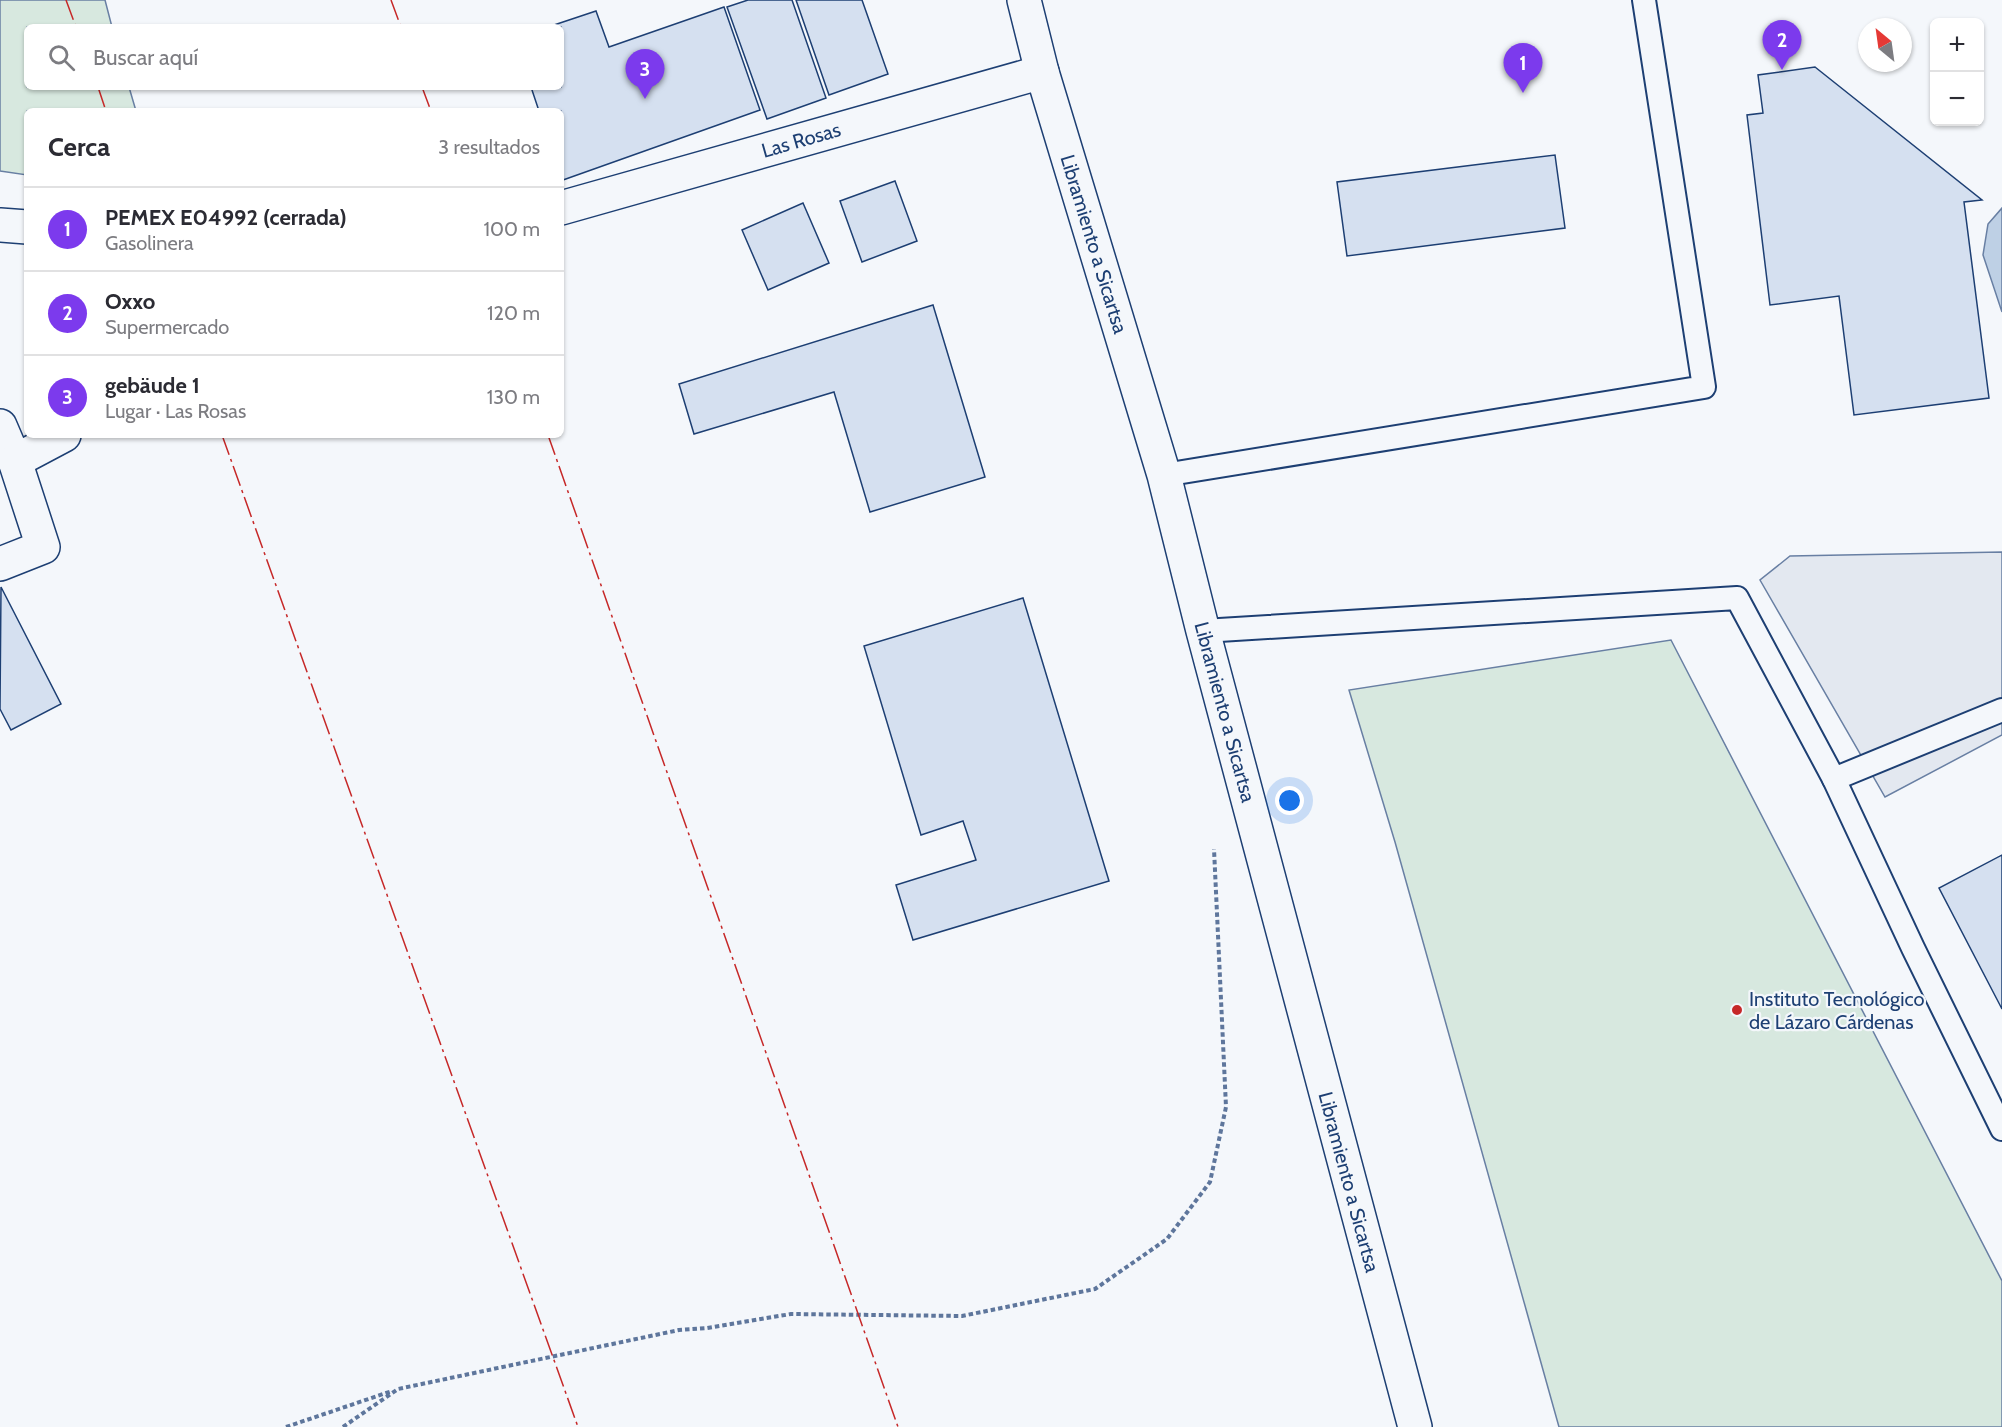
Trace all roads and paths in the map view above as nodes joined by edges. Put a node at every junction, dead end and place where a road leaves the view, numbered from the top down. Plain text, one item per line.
1 (1024, 0) edge
2 (1644, 0) edge
3 (1042, 72) junction
4 (564, 207) edge
5 (0, 225) edge
6 (24, 227) edge
7 (0, 426) edge
8 (58, 438) edge
9 (15, 461) junction
10 (1164, 475) junction
11 (0, 564) edge
12 (1203, 631) junction
13 (2002, 710) edge
14 (1834, 779) junction
15 (1213, 845) dead end
16 (2002, 1130) edge
17 (398, 1389) junction
18 (286, 1427) edge
19 (343, 1427) edge
20 (1415, 1427) edge

1 - 3 main road, Libramiento a Sicartsa
2 - 10 lane
3 - 4 main road, Las Rosas
3 - 10 main road, Libramiento a Sicartsa
5 - 6 main road
7 - 9 main road
8 - 9 main road
9 - 11 main road
10 - 12 main road, Libramiento a Sicartsa
12 - 14 lane
12 - 20 main road, Libramiento a Sicartsa
13 - 14 lane
14 - 16 lane
15 - 17 path
17 - 18 path
17 - 19 path

